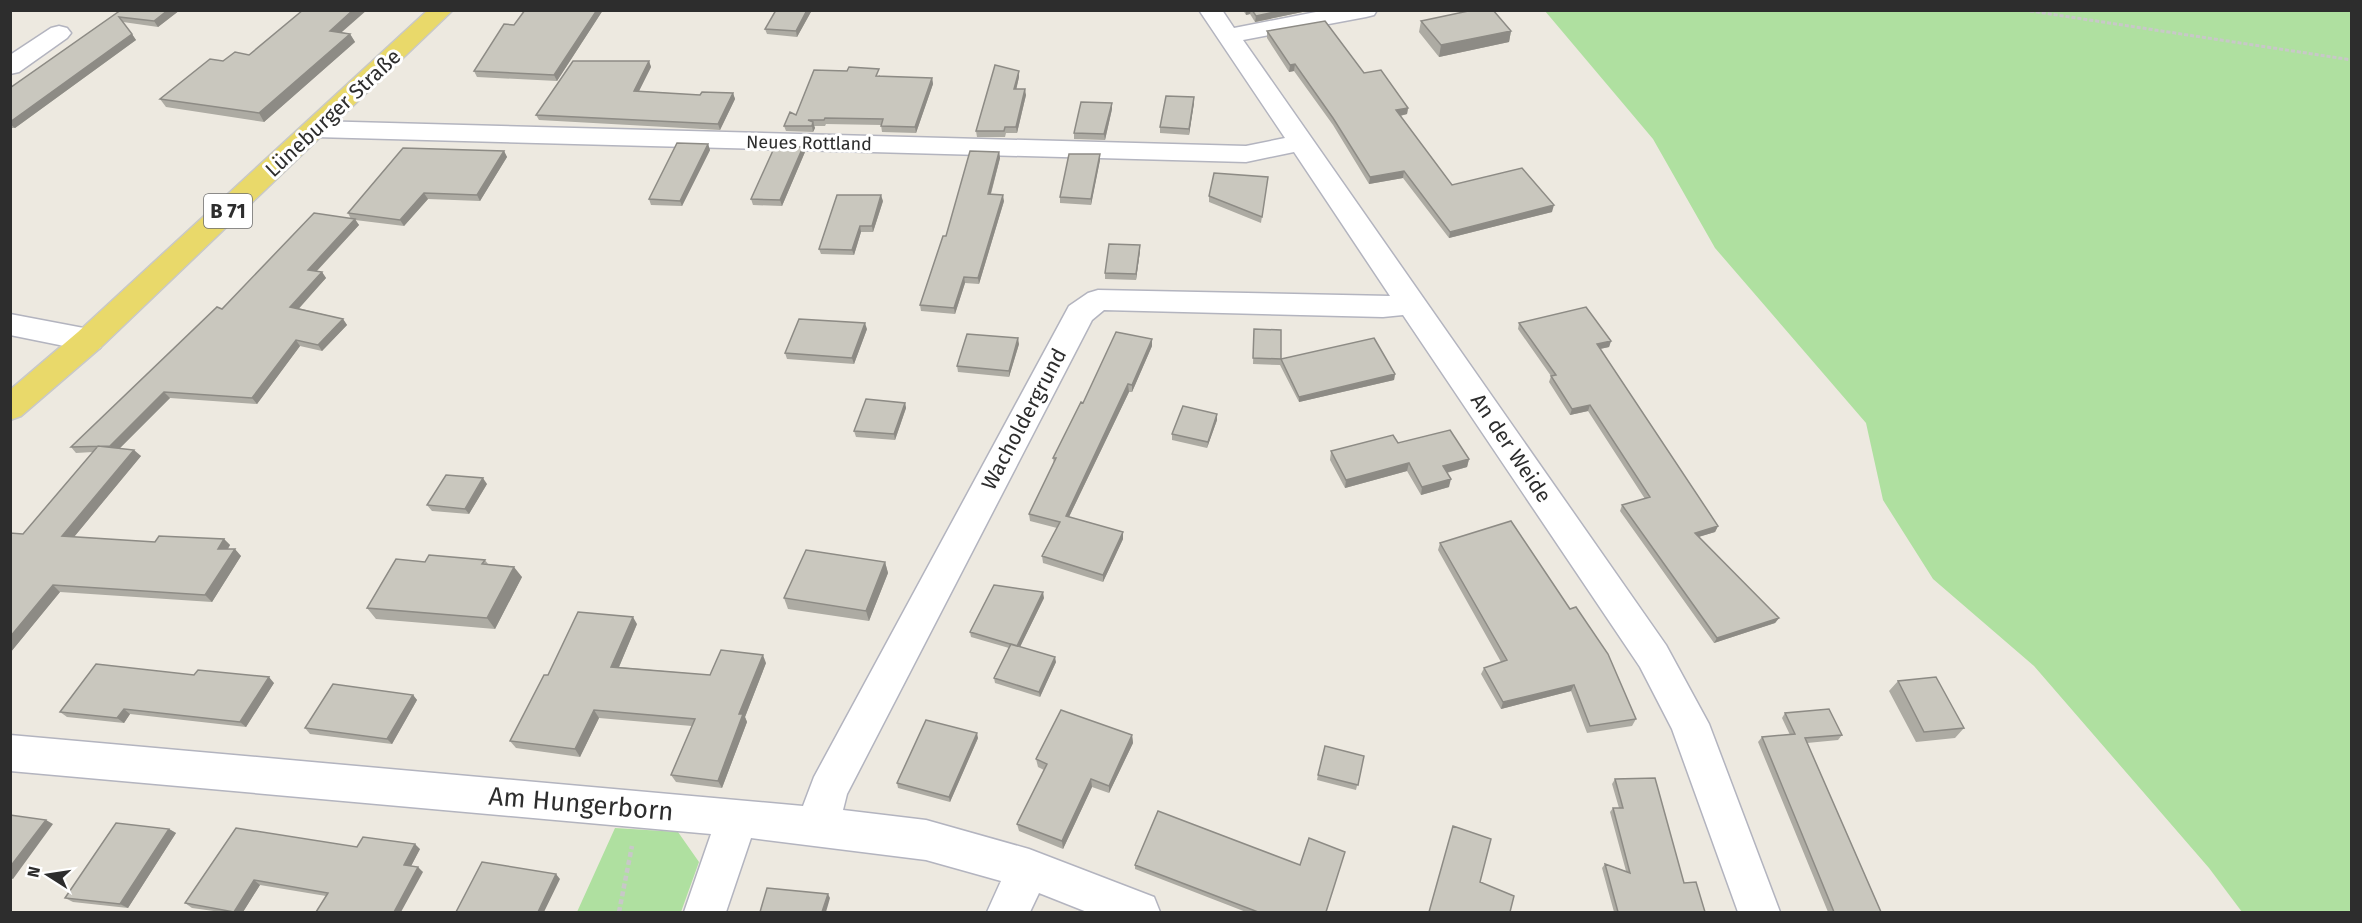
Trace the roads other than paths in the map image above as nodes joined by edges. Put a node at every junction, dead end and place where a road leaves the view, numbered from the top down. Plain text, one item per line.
1 (442, 10) edge
2 (1366, 10) edge
3 (1219, 23) edge
4 (59, 33) dead end
5 (10, 67) edge
6 (315, 129) junction
7 (1301, 143) junction
8 (1412, 304) junction
9 (10, 324) edge
10 (89, 340) junction
11 (10, 408) edge
12 (10, 753) edge
13 (737, 817) junction
14 (818, 826) junction
15 (1029, 869) junction
16 (705, 912) edge
17 (1008, 912) edge
18 (1139, 912) edge
19 (1759, 912) edge

1 - 6 main road, Lüneburger Straße / B 71
2 - 3 street
3 - 7 street, An der Weide
4 - 5 street
6 - 7 street, Neues Rottland
6 - 10 main road, Lüneburger Straße / B 71
7 - 8 street, An der Weide
8 - 14 street, Wacholdergrund
8 - 19 street, An der Weide
9 - 10 street
10 - 11 main road, Lüneburger Straße / B 71
12 - 13 street, Am Hungerborn
13 - 14 street, Am Hungerborn
13 - 16 street
14 - 15 street, Am Hungerborn
15 - 17 street
15 - 18 street, Am Hungerborn

